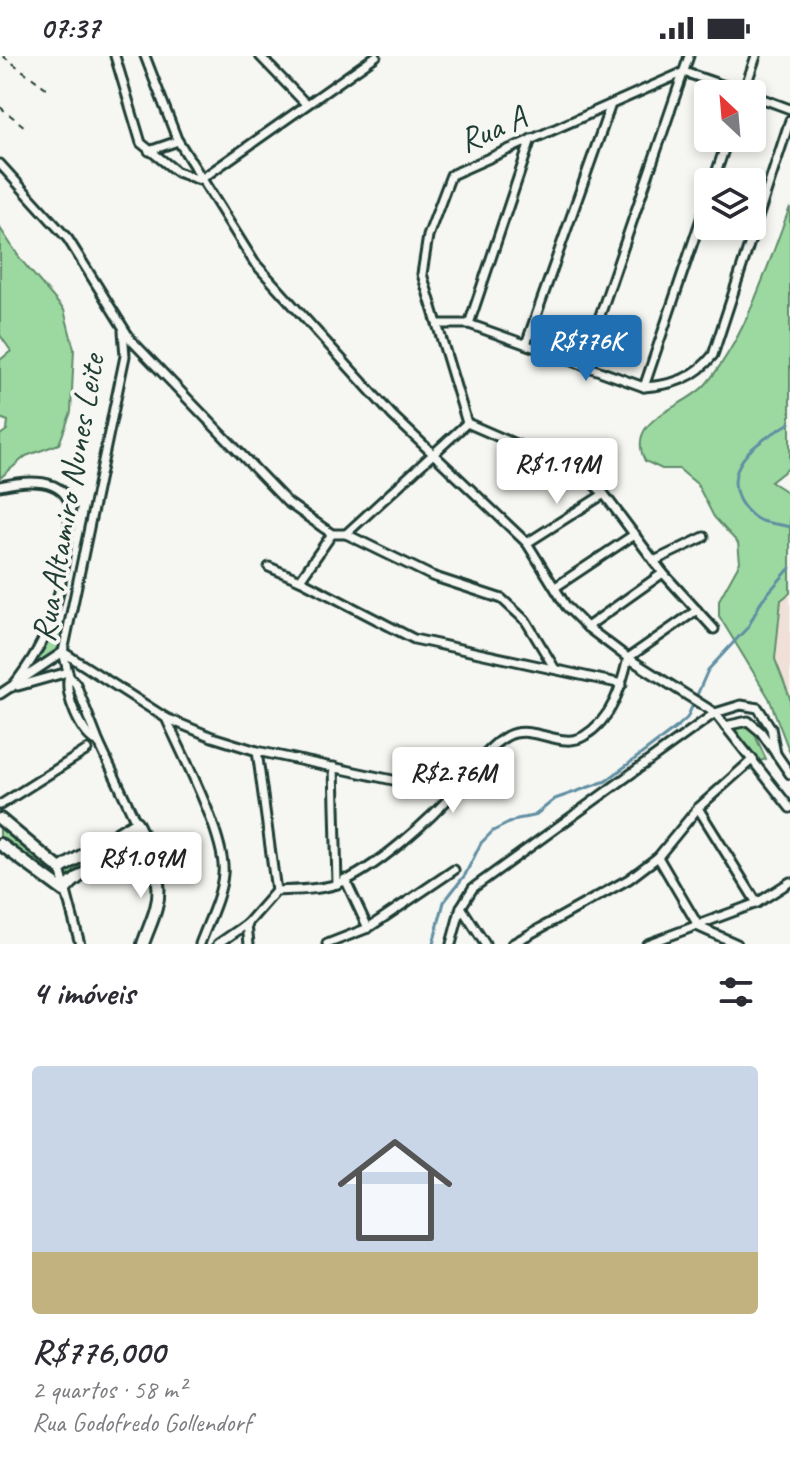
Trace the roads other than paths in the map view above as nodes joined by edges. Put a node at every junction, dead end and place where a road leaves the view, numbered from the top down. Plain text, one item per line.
1 (115, 56) edge
2 (145, 56) edge
3 (260, 56) edge
4 (376, 56) edge
5 (689, 56) edge
6 (756, 56) edge
7 (684, 72) junction
8 (707, 80) edge
9 (750, 80) edge
10 (766, 101) edge
11 (306, 104) junction
12 (610, 107) junction
13 (790, 109) edge
14 (790, 120) edge
15 (531, 139) junction
16 (178, 141) junction
17 (149, 151) junction
18 (0, 164) edge
19 (200, 180) junction
20 (694, 239) edge
21 (439, 324) junction
22 (469, 324) junction
23 (123, 329) junction
24 (526, 344) junction
25 (583, 365) junction
26 (644, 387) junction
27 (467, 423) junction
28 (433, 454) junction
29 (0, 486) edge
30 (604, 494) junction
31 (332, 534) junction
32 (346, 534) junction
33 (635, 534) junction
34 (704, 537) dead end
35 (527, 543) junction
36 (654, 561) junction
37 (269, 567) dead end
38 (663, 573) junction
39 (300, 580) junction
40 (557, 586) junction
41 (697, 610) junction
42 (52, 624) junction
43 (587, 627) junction
44 (69, 629) junction
45 (714, 629) dead end
46 (63, 652) junction
47 (628, 658) junction
48 (555, 669) junction
49 (69, 674) junction
50 (622, 684) junction
51 (12, 687) junction
52 (0, 694) edge
53 (715, 713) junction
54 (166, 718) junction
55 (725, 726) junction
56 (87, 750) dead end
57 (257, 751) junction
58 (776, 754) junction
59 (753, 759) junction
60 (334, 767) junction
61 (790, 774) edge
62 (456, 790) junction
63 (0, 805) edge
64 (698, 808) junction
65 (790, 808) edge
66 (0, 819) edge
67 (136, 822) junction
68 (0, 844) edge
69 (150, 852) junction
70 (658, 857) junction
71 (60, 869) junction
72 (454, 870) dead end
73 (345, 879) junction
74 (790, 882) edge
75 (337, 884) junction
76 (64, 891) junction
77 (276, 891) junction
78 (757, 903) junction
79 (461, 907) junction
80 (247, 924) junction
81 (699, 927) junction
82 (368, 928) junction
83 (80, 944) edge
84 (143, 944) edge
85 (200, 944) edge
86 (218, 944) edge
87 (249, 944) edge
88 (327, 944) edge
89 (451, 944) edge
90 (485, 944) edge
91 (512, 944) edge
92 (647, 944) edge
93 (737, 944) edge

1 - 17 street
2 - 16 street
3 - 11 street
4 - 11 street
5 - 7 street
6 - 9 street
7 - 8 street
7 - 12 street, Rua A
7 - 25 street
10 - 13 street
11 - 19 street
12 - 15 street, Rua A
12 - 24 street
14 - 26 street
15 - 21 street, Rua A
15 - 22 street
16 - 17 street
16 - 19 street
17 - 19 street
18 - 23 street
19 - 28 street
20 - 26 street
21 - 22 street
21 - 27 street, Rua A
22 - 24 street
23 - 31 street
23 - 44 street, Rua Altamiro Nunes Leite
24 - 25 street
25 - 26 street
27 - 28 street
27 - 30 street
28 - 32 street
28 - 35 street
29 - 42 street, Rua Altamiro Nunes Leite
30 - 33 street
30 - 35 street
31 - 32 street
31 - 39 street
32 - 48 street
33 - 36 street
33 - 40 street
34 - 36 street
35 - 40 street
36 - 38 street
37 - 39 street
38 - 41 street
38 - 43 street
39 - 48 street
40 - 43 street
41 - 45 street
41 - 47 street
42 - 44 street
42 - 51 street, Rua Altamiro Nunes Leite
43 - 47 street
44 - 46 street, Rua Altamiro Nunes Leite
46 - 49 street, Rua Altamiro Nunes Leite
46 - 51 street
46 - 54 street
47 - 50 street
47 - 53 street
48 - 50 street
49 - 51 street
49 - 67 street, Rua Altamiro Nunes Leite
50 - 62 street
51 - 52 street
53 - 55 street
53 - 58 street
53 - 79 street
54 - 57 street
54 - 85 street
55 - 58 street
55 - 59 street
56 - 63 street
57 - 60 street
57 - 77 street
58 - 61 street
59 - 64 street
59 - 65 street
60 - 62 street
60 - 75 street
62 - 73 street
64 - 70 street
64 - 78 street
66 - 71 main road
67 - 69 main road, Rua Altamiro Nunes Leite
67 - 71 main road
68 - 76 main road
69 - 76 main road
69 - 84 main road, Rua Altamiro Nunes Leite
70 - 81 street
70 - 91 street
71 - 76 street
72 - 82 street
73 - 75 street
73 - 82 street
74 - 78 street
75 - 77 street
76 - 83 street
77 - 80 street
78 - 81 street
79 - 89 street
79 - 90 street
80 - 86 street
80 - 87 street
81 - 92 street
81 - 93 street
82 - 88 street

